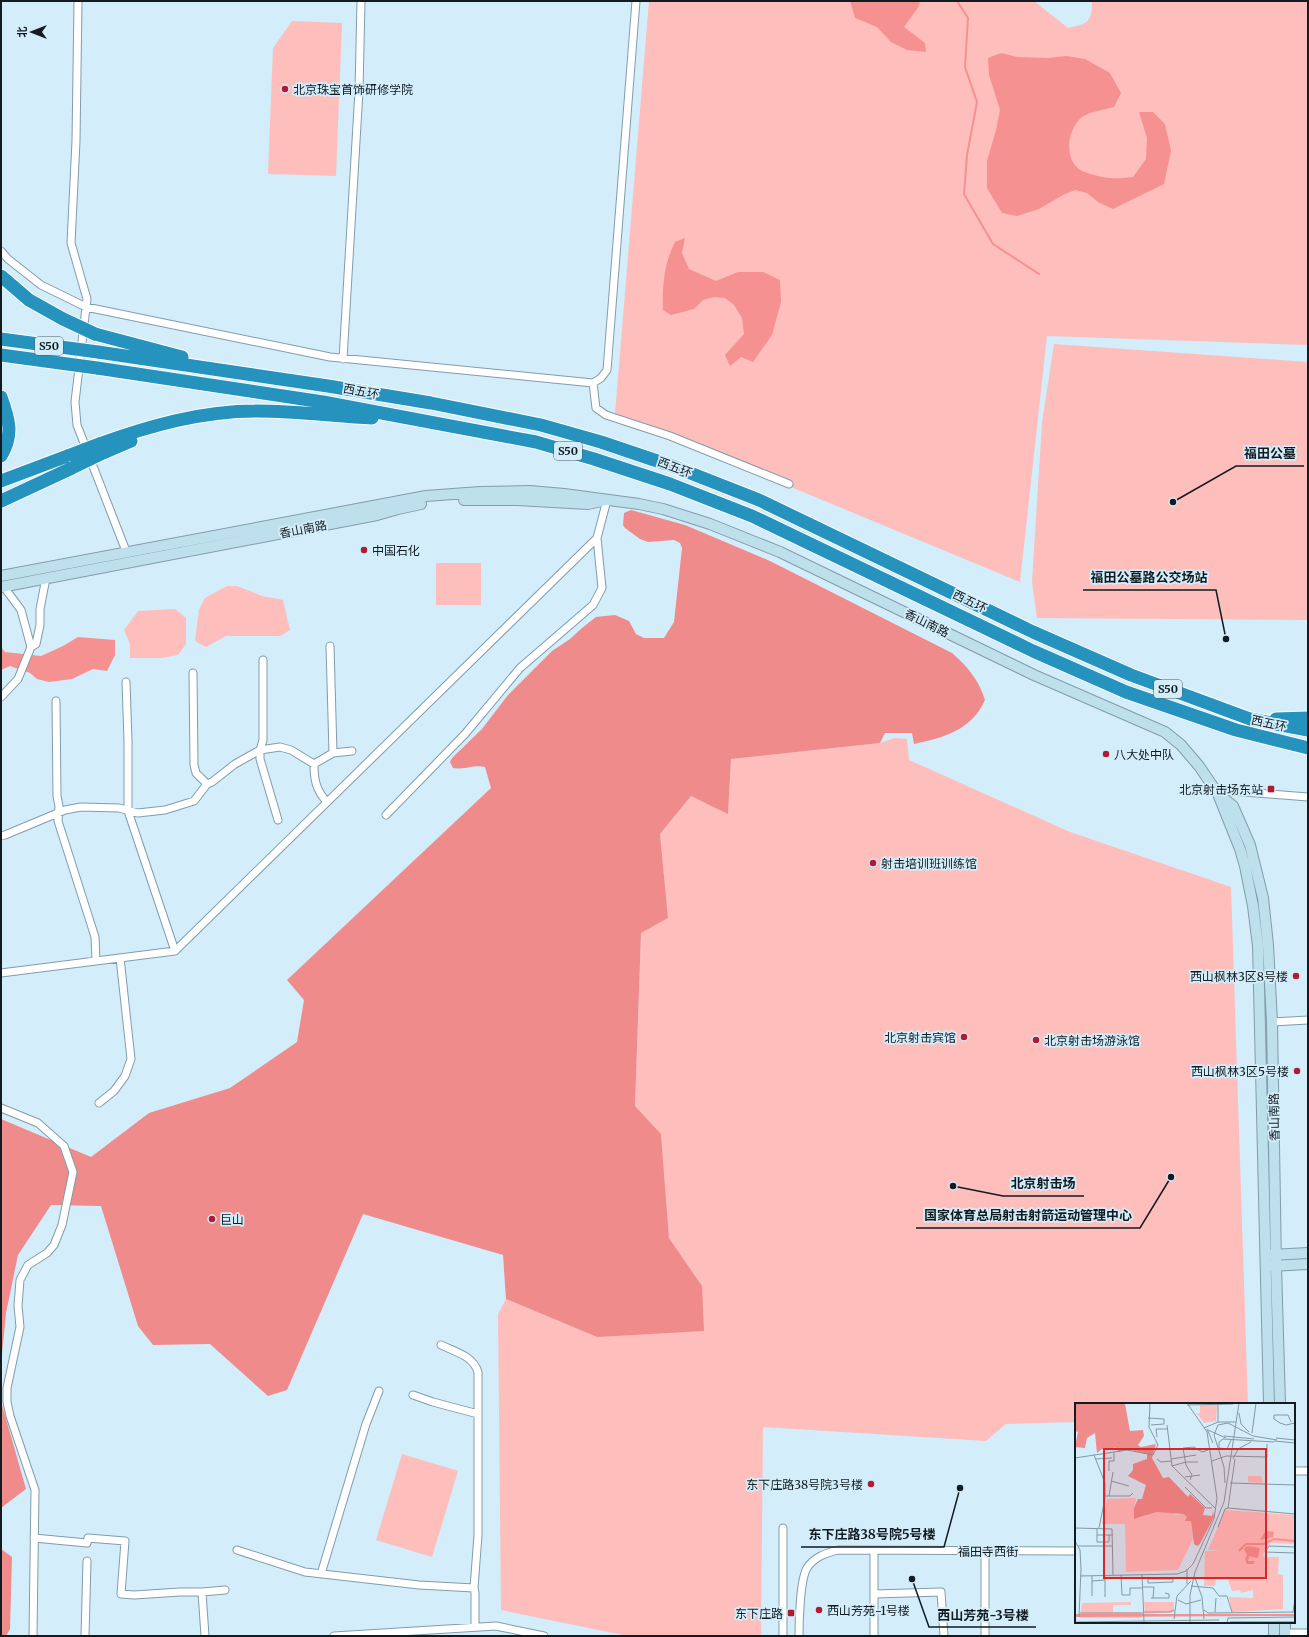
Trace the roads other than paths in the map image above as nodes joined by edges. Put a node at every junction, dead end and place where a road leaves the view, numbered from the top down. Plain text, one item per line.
1 (78, 1) edge
2 (361, 1) edge
3 (636, 1) edge
4 (1, 251) edge
5 (1, 276) edge
6 (86, 307) junction
7 (1, 339) edge
8 (1, 355) edge
9 (342, 359) junction
10 (234, 371) junction
11 (593, 383) junction
12 (1, 397) edge
13 (428, 422) junction
14 (1, 456) edge
15 (71, 461) junction
16 (1, 481) edge
17 (789, 484) dead end
18 (607, 500) junction
19 (1, 501) edge
20 (597, 538) junction
21 (126, 552) junction
22 (1, 576) edge
23 (46, 578) junction
24 (3, 587) edge
25 (330, 646) dead end
26 (30, 649) junction
27 (263, 660) dead end
28 (193, 673) dead end
29 (126, 682) dead end
30 (1, 697) edge
31 (56, 701) dead end
32 (1308, 718) edge
33 (1250, 719) junction
34 (1308, 730) edge
35 (1308, 748) edge
36 (260, 750) junction
37 (352, 751) dead end
38 (333, 754) junction
39 (314, 764) junction
40 (207, 784) junction
41 (1218, 794) junction
42 (1308, 797) edge
43 (327, 802) junction
44 (128, 811) junction
45 (58, 813) junction
46 (386, 815) dead end
47 (278, 820) dead end
48 (1, 836) edge
49 (175, 951) junction
50 (120, 958) junction
51 (96, 961) junction
52 (1, 972) edge
53 (1308, 1020) edge
54 (1272, 1022) junction
55 (99, 1103) dead end
56 (1, 1108) edge
57 (1308, 1253) edge
58 (1265, 1255) junction
59 (1276, 1255) junction
60 (1308, 1264) edge
61 (1276, 1266) junction
62 (1266, 1267) junction
63 (441, 1345) dead end
64 (379, 1391) dead end
65 (413, 1394) dead end
66 (1269, 1403) edge
67 (1280, 1403) edge
68 (478, 1414) junction
69 (1295, 1471) edge
70 (1308, 1471) edge
71 (783, 1528) dead end
72 (34, 1538) junction
73 (237, 1550) dead end
74 (874, 1551) junction
75 (985, 1551) junction
76 (1075, 1551) edge
77 (87, 1561) dead end
78 (321, 1574) junction
79 (474, 1588) junction
80 (225, 1590) dead end
81 (202, 1592) junction
82 (874, 1594) junction
83 (1274, 1623) edge
84 (1285, 1623) edge
85 (475, 1627) junction
86 (1308, 1633) edge
87 (1285, 1635) edge
88 (33, 1636) edge
89 (85, 1636) edge
90 (205, 1636) edge
91 (334, 1636) edge
92 (544, 1636) edge
93 (783, 1636) edge
94 (799, 1636) edge
95 (874, 1636) edge
96 (944, 1636) edge
97 (985, 1636) edge
98 (1274, 1636) edge

1 - 6 street
2 - 9 street
3 - 11 street
4 - 6 street
5 - 10 highway, bridge
6 - 9 street
6 - 21 street
7 - 10 highway, 西五环 / S50, bridge
8 - 13 highway, 西五环 / S50, bridge
9 - 11 street
10 - 33 highway, 西五环 / S50
11 - 17 street
12 - 14 highway
13 - 15 highway, bridge
13 - 35 highway, 西五环 / S50
15 - 16 highway
15 - 19 highway
18 - 20 street
18 - 21 main road, 香山南路
18 - 23 main road, 香山南路
18 - 41 main road, 香山南路
20 - 43 street
20 - 46 street
21 - 22 main road, 香山南路
23 - 24 main road, 香山南路
23 - 26 street
24 - 26 street
25 - 38 street
26 - 30 street
27 - 36 street
28 - 40 street
29 - 44 street
31 - 45 street
32 - 33 highway
33 - 34 highway, 西五环 / S50
36 - 39 street
36 - 40 street
36 - 47 street
37 - 38 street
38 - 39 street
39 - 43 street
40 - 44 street
41 - 42 street
41 - 54 main road, 香山南路
41 - 58 main road, 香山南路
43 - 49 street
44 - 45 street
44 - 49 street
45 - 48 street
45 - 51 street
49 - 50 street
50 - 51 street
50 - 55 street
51 - 52 street
53 - 54 street
54 - 59 main road, 香山南路
56 - 72 street
57 - 59 main road
58 - 59 main road
58 - 62 main road, 香山南路
59 - 61 main road, 香山南路
60 - 61 main road
61 - 62 main road
61 - 67 main road, 香山南路
62 - 66 main road, 香山南路
63 - 68 street
64 - 78 street
65 - 68 street
68 - 79 street
69 - 70 street
71 - 93 street
72 - 81 street
72 - 88 street
73 - 78 street
74 - 75 street, 福田寺西街
74 - 82 street
74 - 94 street, 福田寺西街
75 - 76 street, 福田寺西街
75 - 97 street
77 - 89 street
78 - 79 street
79 - 85 street
80 - 81 street
81 - 90 street
82 - 95 street
82 - 96 street
83 - 98 main road
84 - 87 main road
85 - 91 street
85 - 92 street
86 - 87 street

